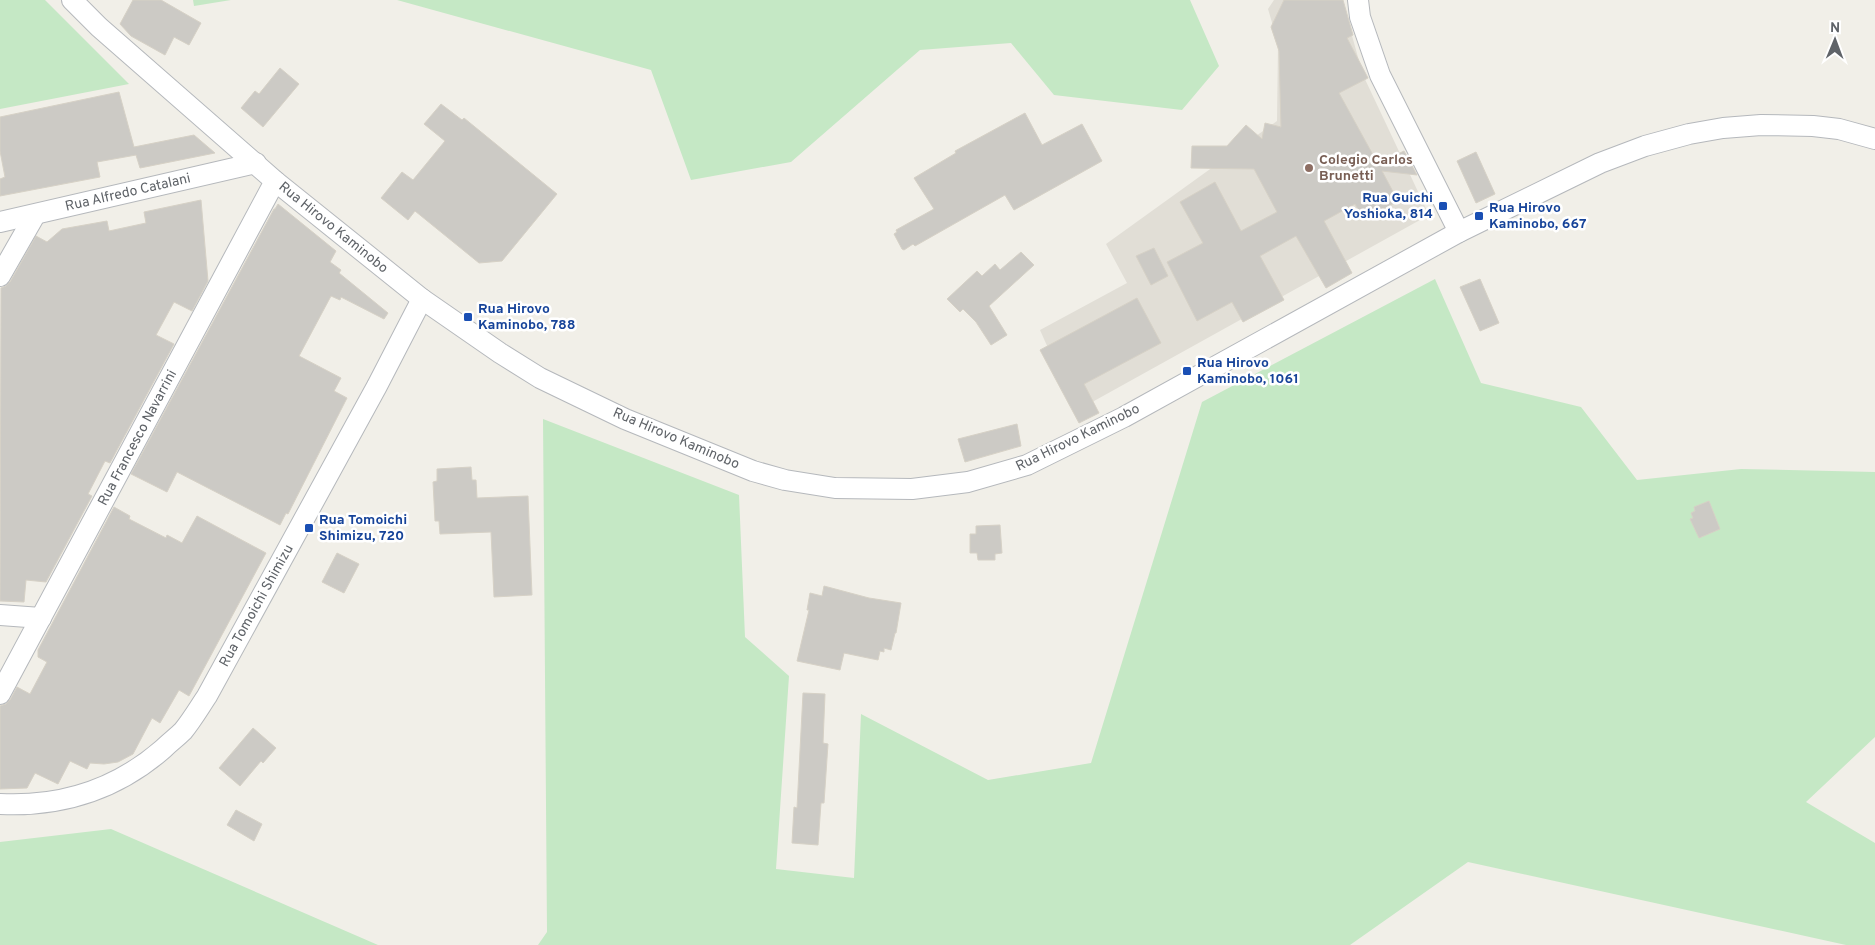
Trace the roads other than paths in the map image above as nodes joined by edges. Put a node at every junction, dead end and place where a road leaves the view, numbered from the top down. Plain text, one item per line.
1 (72, 0) edge
2 (1358, 0) edge
3 (1875, 139) edge
4 (256, 163) junction
5 (275, 181) junction
6 (35, 215) junction
7 (0, 222) edge
8 (1459, 232) junction
9 (0, 276) edge
10 (422, 299) junction
11 (0, 615) edge
12 (41, 618) junction
13 (0, 694) edge
14 (0, 804) edge

1 - 4 street, Rua Hirovo Kaminobo
2 - 8 street
3 - 8 street, Rua Hirovo Kaminobo
4 - 5 street, Rua Hirovo Kaminobo
4 - 6 street, Rua Alfredo Catalani
5 - 10 street, Rua Hirovo Kaminobo
5 - 12 street, Rua Francesco Navarrini
6 - 7 street, Rua Alfredo Catalani
6 - 9 street
8 - 10 street, Rua Hirovo Kaminobo
10 - 14 street, Rua Tomoichi Shimizu
11 - 12 street
12 - 13 street, Rua Francesco Navarrini

